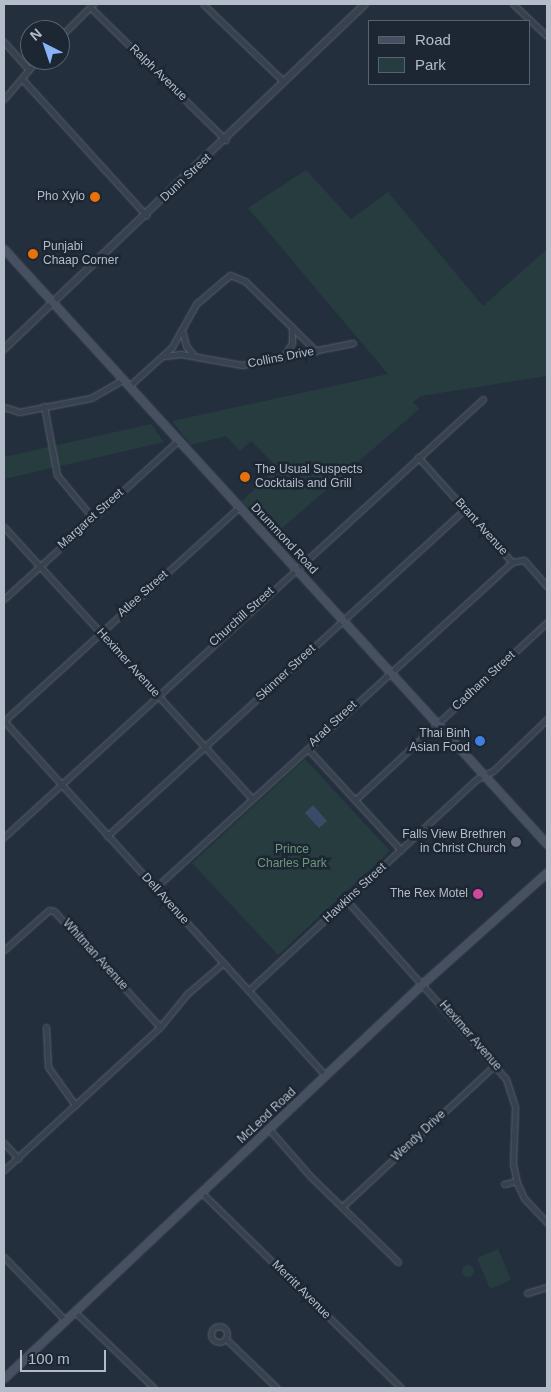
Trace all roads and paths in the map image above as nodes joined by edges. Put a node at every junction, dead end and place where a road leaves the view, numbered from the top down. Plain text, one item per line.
1 (203, 4) edge
2 (365, 4) edge
3 (513, 4) edge
4 (91, 5) edge
5 (530, 20) edge
6 (531, 21) edge
7 (70, 27) edge
8 (547, 36) edge
9 (4, 42) edge
10 (20, 60) edge
11 (27, 70) edge
12 (22, 80) junction
13 (284, 82) junction
14 (4, 99) edge
15 (226, 140) junction
16 (146, 214) junction
17 (4, 249) edge
18 (52, 302) junction
19 (292, 327) junction
20 (182, 333) junction
21 (354, 343) dead end
22 (4, 349) edge
23 (316, 351) junction
24 (164, 356) junction
25 (195, 356) junction
26 (282, 358) junction
27 (126, 382) junction
28 (483, 399) dead end
29 (44, 406) junction
30 (4, 407) edge
31 (178, 440) junction
32 (418, 457) junction
33 (239, 507) junction
34 (465, 509) junction
35 (92, 517) junction
36 (4, 526) edge
37 (512, 562) junction
38 (40, 566) junction
39 (296, 568) junction
40 (547, 586) edge
41 (4, 599) edge
42 (343, 621) junction
43 (547, 622) edge
44 (101, 633) junction
45 (389, 672) junction
46 (157, 694) junction
47 (547, 719) edge
48 (4, 721) edge
49 (437, 725) junction
50 (205, 748) junction
51 (308, 748) junction
52 (484, 776) junction
53 (60, 784) junction
54 (252, 799) junction
55 (354, 800) junction
56 (107, 836) junction
57 (4, 837) edge
58 (547, 844) edge
59 (401, 850) junction
60 (547, 872) edge
61 (155, 888) junction
62 (347, 900) junction
63 (4, 950) edge
64 (223, 963) junction
65 (423, 983) junction
66 (249, 990) junction
67 (160, 1026) junction
68 (46, 1027) dead end
69 (495, 1065) junction
70 (327, 1076) junction
71 (75, 1105) junction
72 (269, 1129) junction
73 (4, 1143) edge
74 (18, 1158) junction
75 (4, 1170) edge
76 (516, 1180) junction
77 (504, 1184) dead end
78 (201, 1192) junction
79 (342, 1207) junction
80 (547, 1223) edge
81 (4, 1257) edge
82 (398, 1262) dead end
83 (547, 1287) edge
84 (527, 1292) dead end
85 (74, 1311) junction
86 (65, 1320) junction
87 (346, 1325) dead end
88 (340, 1329) junction
89 (226, 1339) dead end
90 (4, 1378) edge
91 (154, 1388) edge
92 (277, 1388) edge
93 (401, 1388) edge

1 - 13 street
2 - 13 street, Dunn Street
3 - 5 street
4 - 7 street
4 - 15 street, Ralph Avenue
6 - 8 street
9 - 10 street
11 - 12 street
12 - 14 street
12 - 16 street
13 - 15 street, Dunn Street
15 - 16 street, Dunn Street
16 - 18 street, Dunn Street
17 - 18 main road, Drummond Road
18 - 22 street, Dunn Street
18 - 27 main road, Drummond Road
19 - 20 street
19 - 23 street
19 - 26 street
20 - 24 street
20 - 25 street
21 - 23 street, Collins Drive
23 - 26 street, Collins Drive
24 - 25 street, Collins Drive
24 - 27 street
25 - 26 street, Collins Drive
27 - 29 street
27 - 31 main road, Drummond Road
28 - 32 street, Churchill Street
29 - 30 street
29 - 35 street
31 - 33 main road, Drummond Road
31 - 35 street, Margaret Street
32 - 34 street, Brant Avenue
32 - 39 street, Churchill Street
33 - 39 main road, Drummond Road
33 - 44 street, Atlee Street
34 - 37 street, Brant Avenue
34 - 42 street, Skinner Street
35 - 38 street, Margaret Street
36 - 38 street, Heximer Avenue
37 - 40 street, Brant Avenue
37 - 45 street, Arad Street
38 - 41 street, Margaret Street
38 - 44 street, Heximer Avenue
39 - 42 main road, Drummond Road
39 - 46 street, Churchill Street
42 - 45 main road, Drummond Road
42 - 50 street, Skinner Street
43 - 49 street, Cadham Street
44 - 46 street, Heximer Avenue
44 - 48 street, Atlee Street
45 - 49 main road, Drummond Road
45 - 51 street, Arad Street
46 - 50 street, Heximer Avenue
46 - 53 street, Churchill Street
47 - 52 street, Hawkins Street
48 - 53 street, Dell Avenue
49 - 52 main road, Drummond Road
49 - 55 street, Cadham Street
50 - 54 street, Heximer Avenue
50 - 56 street, Skinner Street
51 - 54 street, Arad Street
51 - 55 street
52 - 58 main road, Drummond Road
52 - 59 street, Hawkins Street
53 - 56 street, Dell Avenue
53 - 57 street, Churchill Street
54 - 61 street, Arad Street
55 - 59 street
56 - 61 street, Dell Avenue
59 - 62 street, Hawkins Street
60 - 65 main road, McLeod Road
61 - 64 street, Dell Avenue
62 - 65 street, Heximer Avenue
62 - 66 street, Hawkins Street
63 - 67 street, Whitman Avenue
64 - 66 street, Dell Avenue
64 - 67 street
65 - 69 street, Heximer Avenue
65 - 70 main road, McLeod Road
66 - 70 street, Dell Avenue
67 - 71 street
68 - 71 street
69 - 76 street, Heximer Avenue
69 - 79 street, Wendy Drive
70 - 72 main road, McLeod Road
71 - 74 street
72 - 78 main road, McLeod Road
72 - 79 street
73 - 74 street
74 - 75 street
76 - 77 street
76 - 80 street, Heximer Avenue
78 - 85 main road, McLeod Road
78 - 88 street, Merritt Avenue
79 - 82 street
81 - 86 street
83 - 84 street
85 - 86 main road, McLeod Road
85 - 91 street
86 - 90 main road, McLeod Road
87 - 88 street
88 - 93 street, Merritt Avenue
89 - 92 street

